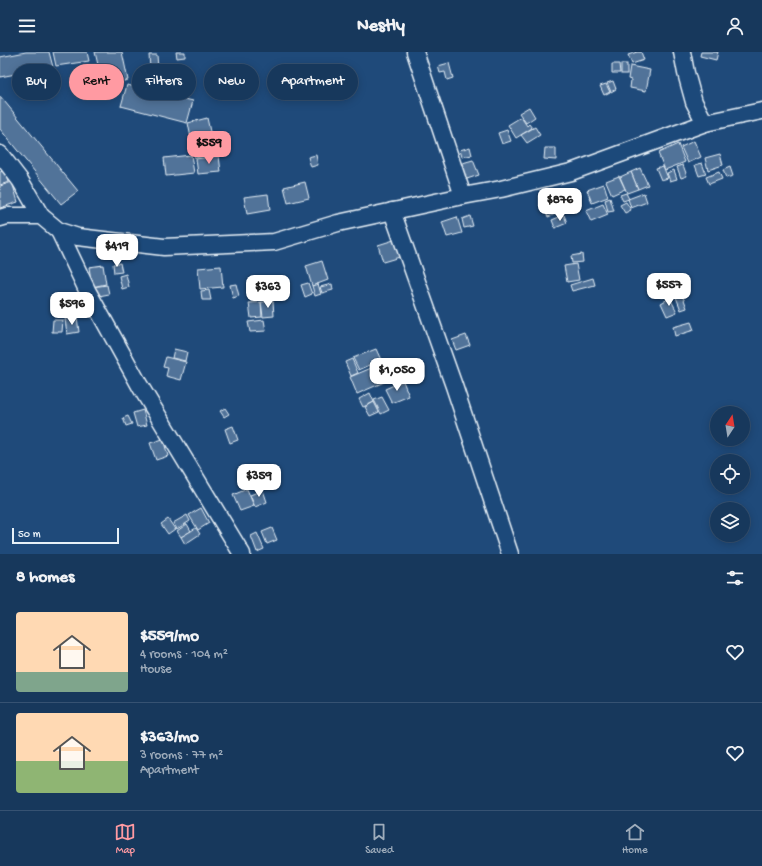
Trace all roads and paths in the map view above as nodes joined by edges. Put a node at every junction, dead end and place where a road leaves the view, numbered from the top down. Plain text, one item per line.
1 (415, 52) edge
2 (682, 52) edge
3 (762, 111) edge
4 (705, 123) junction
5 (0, 154) edge
6 (463, 196) junction
7 (392, 211) junction
8 (41, 216) junction
9 (0, 218) edge
10 (59, 231) junction
11 (242, 554) edge
12 (510, 554) edge

1 - 6 street
2 - 4 street
3 - 4 street
4 - 6 street
5 - 8 street
6 - 7 street
7 - 10 street
7 - 12 street
8 - 9 street
8 - 10 street
10 - 11 street

